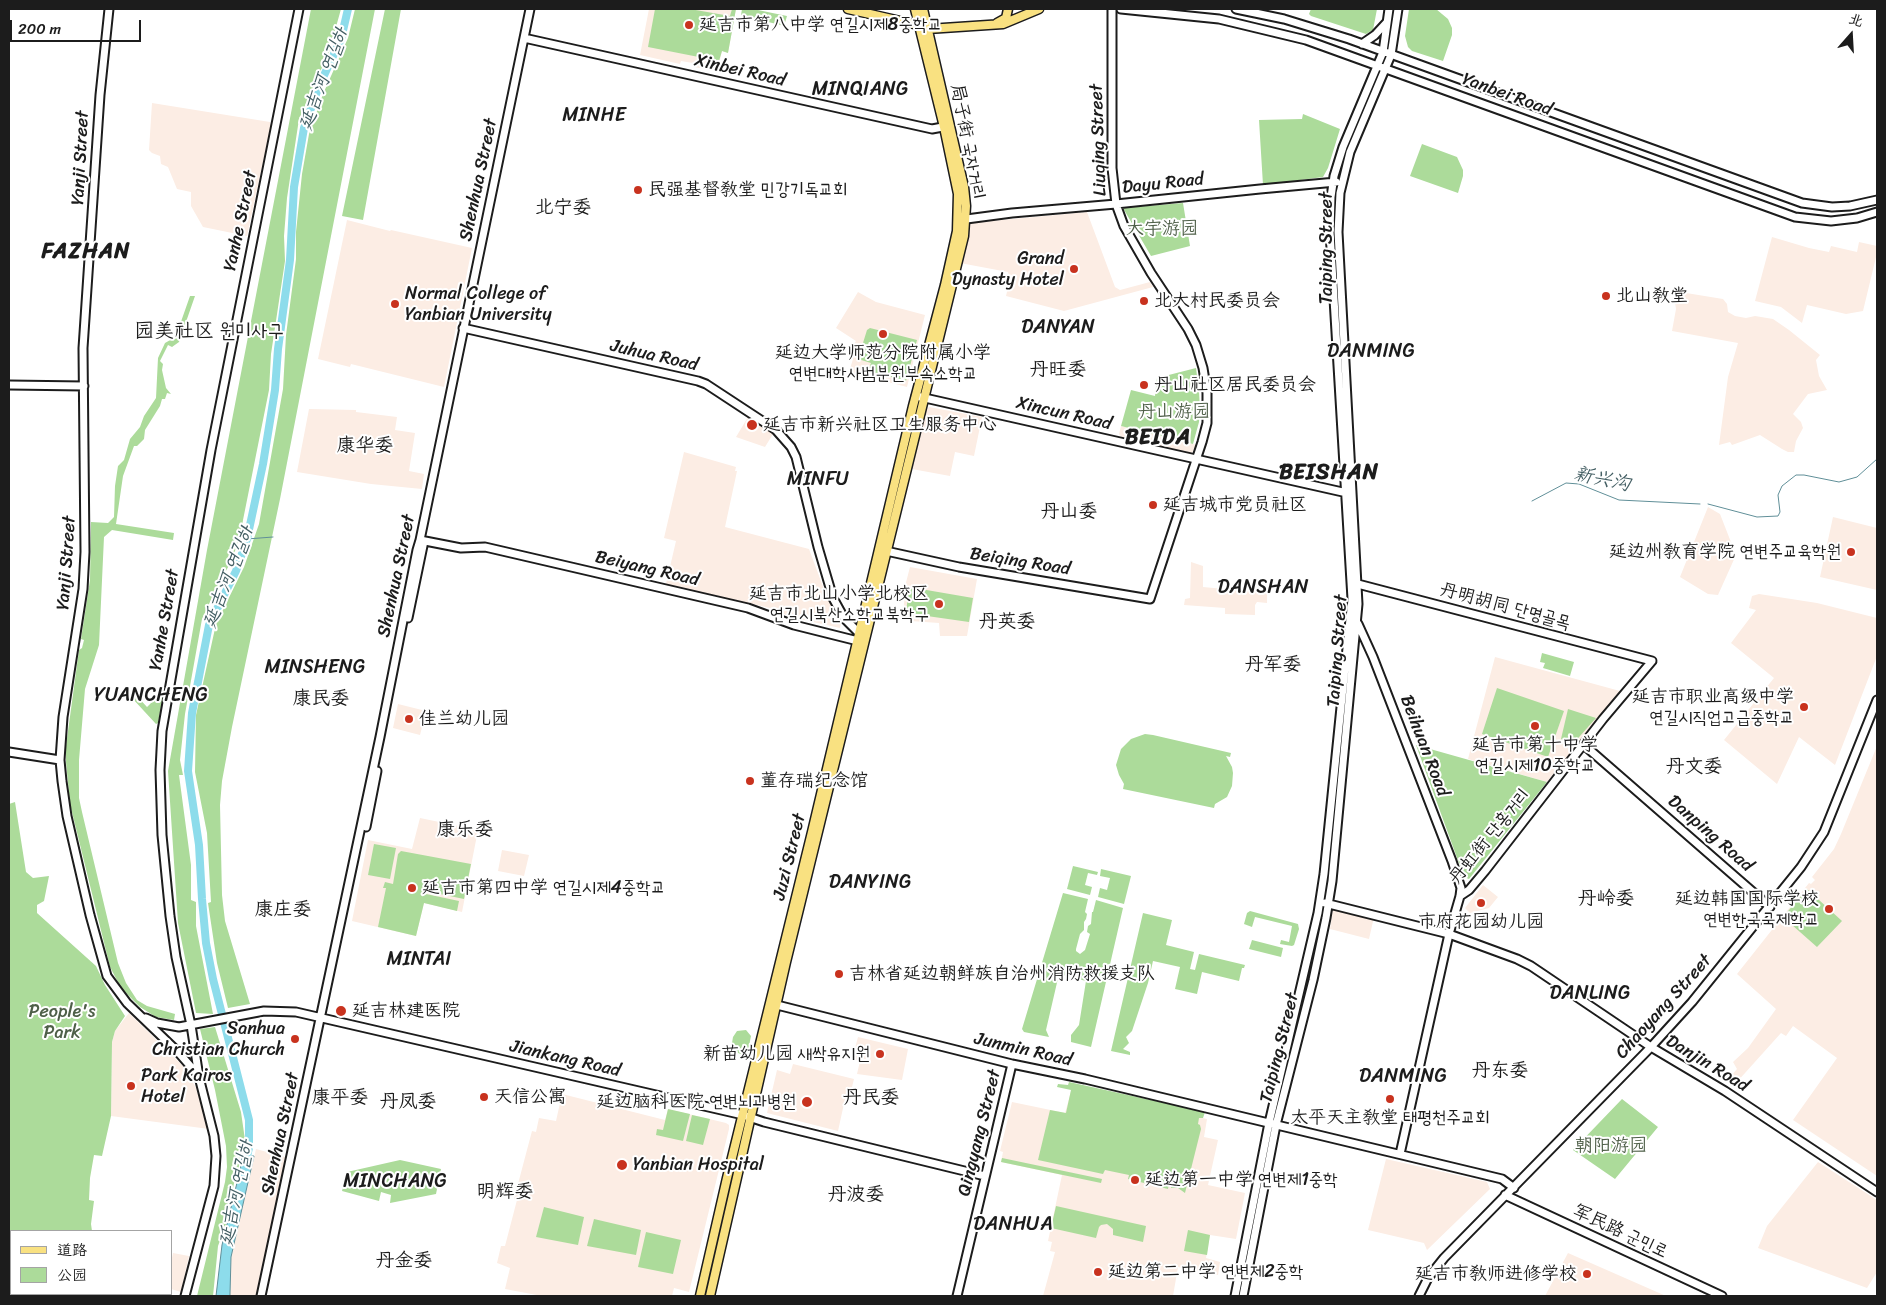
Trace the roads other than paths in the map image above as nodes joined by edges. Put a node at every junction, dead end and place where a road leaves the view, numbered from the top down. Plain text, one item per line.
1 (110, 9) edge
2 (299, 9) edge
3 (530, 9) edge
4 (534, 9) edge
5 (848, 9) edge
6 (857, 9) edge
7 (915, 9) edge
8 (923, 9) edge
9 (1040, 9) edge
10 (1112, 9) edge
11 (1121, 9) edge
12 (1236, 9) edge
13 (1389, 9) edge
14 (1398, 9) edge
15 (1007, 12) edge
16 (1387, 22) junction
17 (918, 24) junction
18 (927, 27) junction
19 (526, 38) junction
20 (1362, 44) junction
21 (1383, 52) junction
22 (1391, 55) junction
23 (1378, 64) junction
24 (1387, 67) junction
25 (947, 127) junction
26 (1333, 182) junction
27 (1341, 182) junction
28 (1877, 200) edge
29 (1116, 204) junction
30 (1877, 212) edge
31 (962, 219) junction
32 (465, 328) junction
33 (9, 385) edge
34 (84, 386) junction
35 (919, 397) junction
36 (1196, 459) junction
37 (1348, 493) junction
38 (422, 541) junction
39 (886, 551) junction
40 (1354, 583) junction
41 (1150, 599) joint
42 (1351, 610) junction
43 (1357, 622) junction
44 (860, 637) junction
45 (1652, 661) joint
46 (1877, 700) edge
47 (1584, 745) junction
48 (9, 752) edge
49 (60, 760) junction
50 (1460, 896) junction
51 (1320, 902) junction
52 (1329, 904) junction
53 (1770, 907) junction
54 (1449, 934) junction
55 (773, 1004) junction
56 (137, 1013) junction
57 (323, 1019) junction
58 (191, 1025) junction
59 (1651, 1047) junction
60 (1012, 1064) junction
61 (199, 1076) junction
62 (743, 1115) junction
63 (752, 1117) junction
64 (1273, 1124) junction
65 (1400, 1154) junction
66 (985, 1176) junction
67 (1514, 1188) junction
68 (1877, 1192) edge
69 (1506, 1195) junction
70 (185, 1296) edge
71 (261, 1296) edge
72 (265, 1296) edge
73 (700, 1296) edge
74 (710, 1296) edge
75 (957, 1296) edge
76 (1234, 1296) edge
77 (1243, 1296) edge
78 (1419, 1296) edge
79 (1722, 1296) edge

1 - 34 street, Yanji Street
2 - 58 street, Yanhe Street
3 - 19 street, Shenhua Street
4 - 19 street, Shenhua Street
5 - 17 main road
6 - 17 main road
7 - 17 main road, 局子街 국자거리
8 - 18 main road, 局子街 국자거리
9 - 18 main road
10 - 29 street, Liuqing Street
11 - 23 street, Yanbei Road
12 - 20 street, Yanbei Road
13 - 16 street, Taiping Street
14 - 22 street, Taiping Street
15 - 18 main road
16 - 20 street
16 - 21 street, Taiping Street
17 - 25 main road, 局子街 국자거리
18 - 25 main road, 局子街 국자거리
19 - 25 street, Xinbei Road
19 - 32 street, Shenhua Street
20 - 21 street, Yanbei Road
21 - 22 street, Yanbei Road
21 - 23 street, Taiping Street
22 - 24 street, Taiping Street
22 - 28 street, Yanbei Road
23 - 24 street, Yanbei Road
23 - 26 street, Taiping Street
24 - 27 street, Taiping Street
24 - 30 street, Yanbei Road
25 - 31 main road, 局子街 국자거리
26 - 27 street, Dayu Road
26 - 29 street, Dayu Road
26 - 37 street, Taiping Street
27 - 37 street, Taiping Street
29 - 31 street, Dayu Road
29 - 36 street, Liuqing Street
31 - 35 main road, 局子街 국자거리
32 - 38 street, Shenhua Street
32 - 44 street, Juhua Road
33 - 34 street
34 - 49 street, Yanji Street
35 - 36 street, Xincun Road
35 - 39 main road, Juzi Street
35 - 44 main road, Juzi Street
36 - 37 street, Xincun Road
36 - 41 street, Liuqing Street
37 - 40 street, Taiping Street
38 - 44 street, Beiyang Road
38 - 57 street, Shenhua Street
39 - 41 street, Beiqing Road
39 - 44 main road, Juzi Street
40 - 42 street, Taiping Street
40 - 43 street, Taiping Street
40 - 45 street, 丹明胡同 단명골목
42 - 43 street, Beihuan Road
42 - 51 street, Taiping Street
43 - 50 street, Beihuan Road
43 - 52 street, Taiping Street
44 - 55 main road, Juzi Street
45 - 47 street, 丹虹街 단홍거리
46 - 53 street, Chaoyang Street
47 - 50 street, 丹虹街 단홍거리
47 - 53 street, Danping Road
48 - 49 street
49 - 56 street, Yanji Street
50 - 54 street, 丹虹街 단홍거리
51 - 52 street, Danjin Road
51 - 64 street, Taiping Street
52 - 54 street, Danjin Road
52 - 64 street, Taiping Street
53 - 59 street, Chaoyang Street
54 - 59 street, Danjin Road
54 - 65 street, 丹虹街 단홍거리
55 - 60 street, Junmin Road
55 - 62 main road, Juzi Street
55 - 63 main road, Juzi Street
56 - 58 street, Jiankang Road
56 - 61 street, Yanji Street
57 - 58 street, Jiankang Road
57 - 62 street, Jiankang Road
57 - 71 street, Shenhua Street
57 - 72 street, Shenhua Street
58 - 61 street, Yanhe Street
59 - 67 street, Chaoyang Street
59 - 68 street, Danjin Road
60 - 64 street, Junmin Road
60 - 66 street, Qingyang Street
61 - 70 street, Yanhe Street
62 - 63 street, Jiankang Road
62 - 73 main road, Juzi Street
63 - 66 street, Jiankang Road
63 - 74 main road, Juzi Street
64 - 65 street
64 - 76 street, Taiping Street
64 - 77 street, Taiping Street
65 - 67 street
66 - 75 street, Qingyang Street
67 - 69 street, Chaoyang Street
69 - 78 street, Chaoyang Street
69 - 79 street, 军民路 군민로

